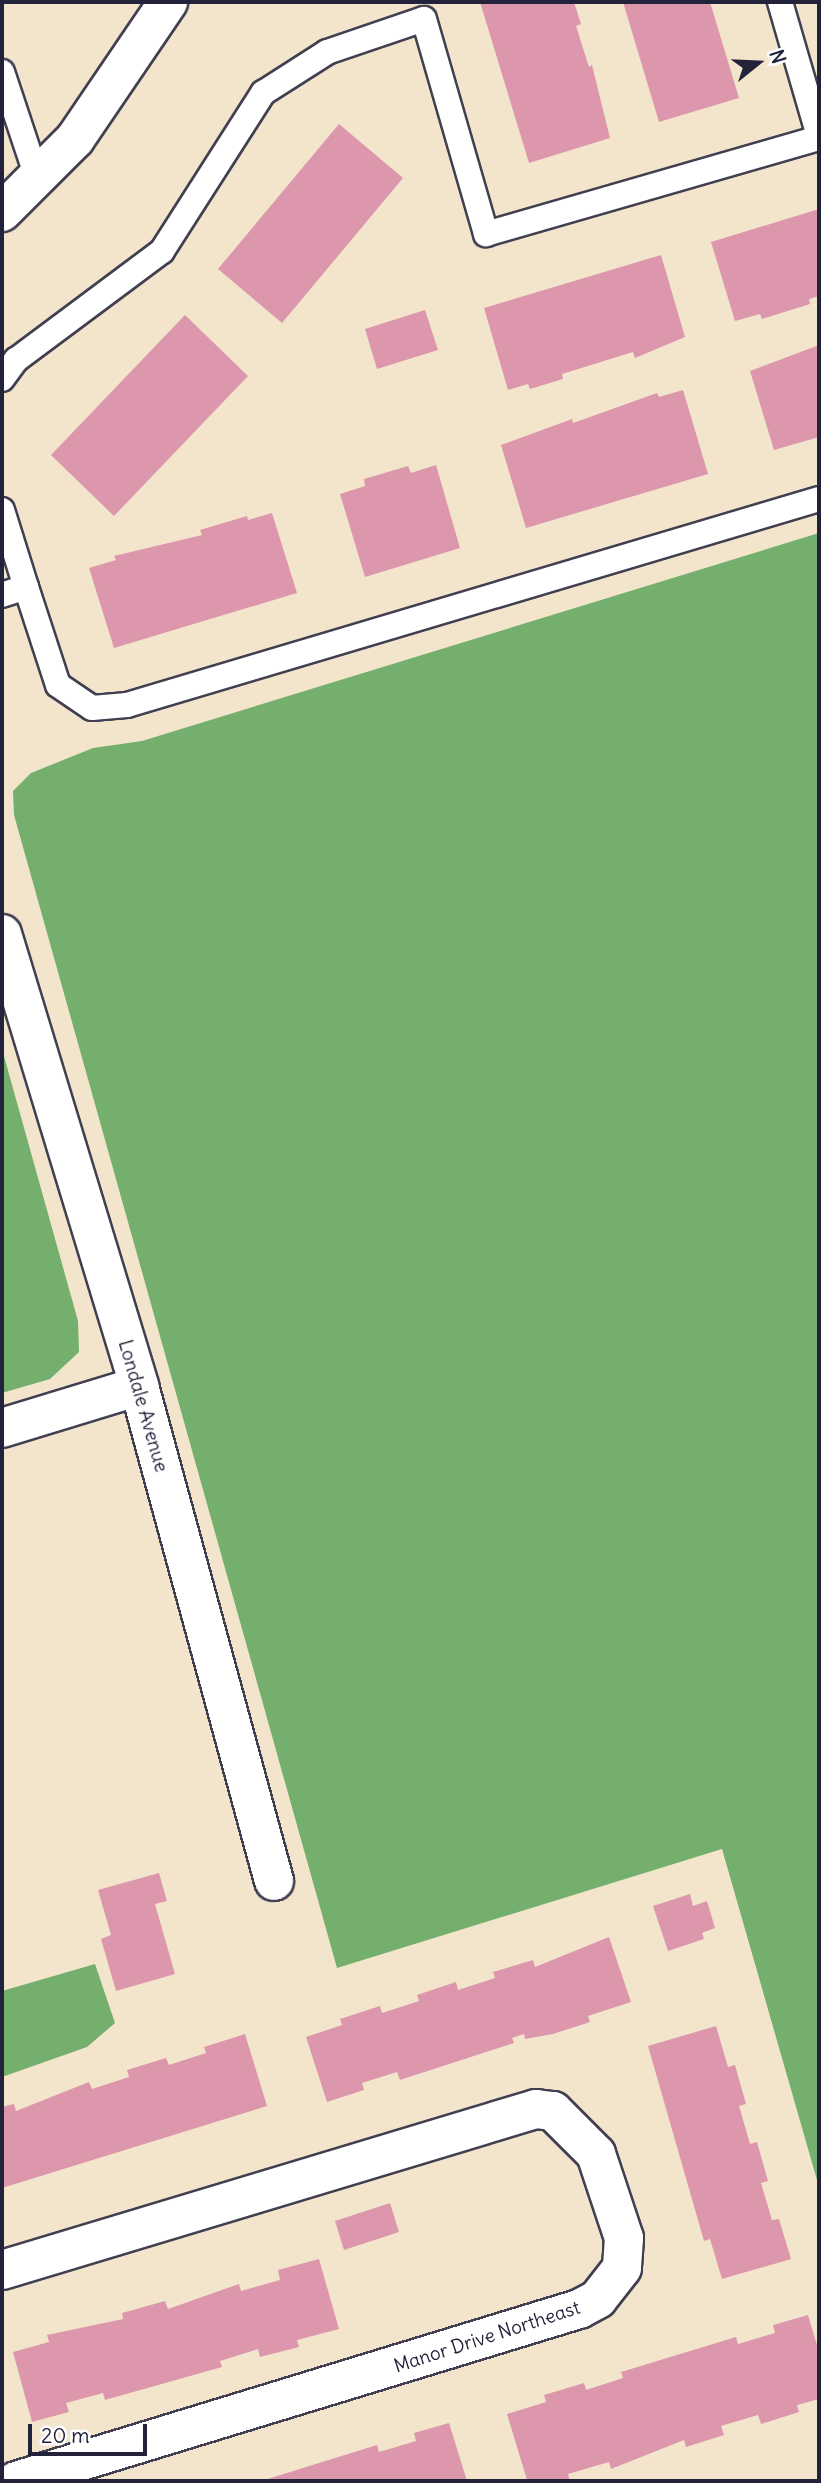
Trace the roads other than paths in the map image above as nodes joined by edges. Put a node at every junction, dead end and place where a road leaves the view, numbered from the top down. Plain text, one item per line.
1 (169, 2) edge
2 (780, 2) edge
3 (2, 72) edge
4 (819, 137) edge
5 (37, 177) junction
6 (2, 212) edge
7 (2, 379) edge
8 (819, 499) edge
9 (2, 510) edge
10 (26, 587) junction
11 (2, 596) edge
12 (2, 934) edge
13 (139, 1386) junction
14 (2, 1428) edge
15 (274, 1881) dead end
16 (2, 2270) edge
17 (16, 2481) edge

1 - 5 street
2 - 4 lane
3 - 5 lane
4 - 7 lane
5 - 6 street
8 - 10 lane
9 - 10 lane
10 - 11 lane
12 - 13 street, Londale Avenue
13 - 14 street
13 - 15 street, Londale Avenue
16 - 17 street, Manor Drive Northeast

